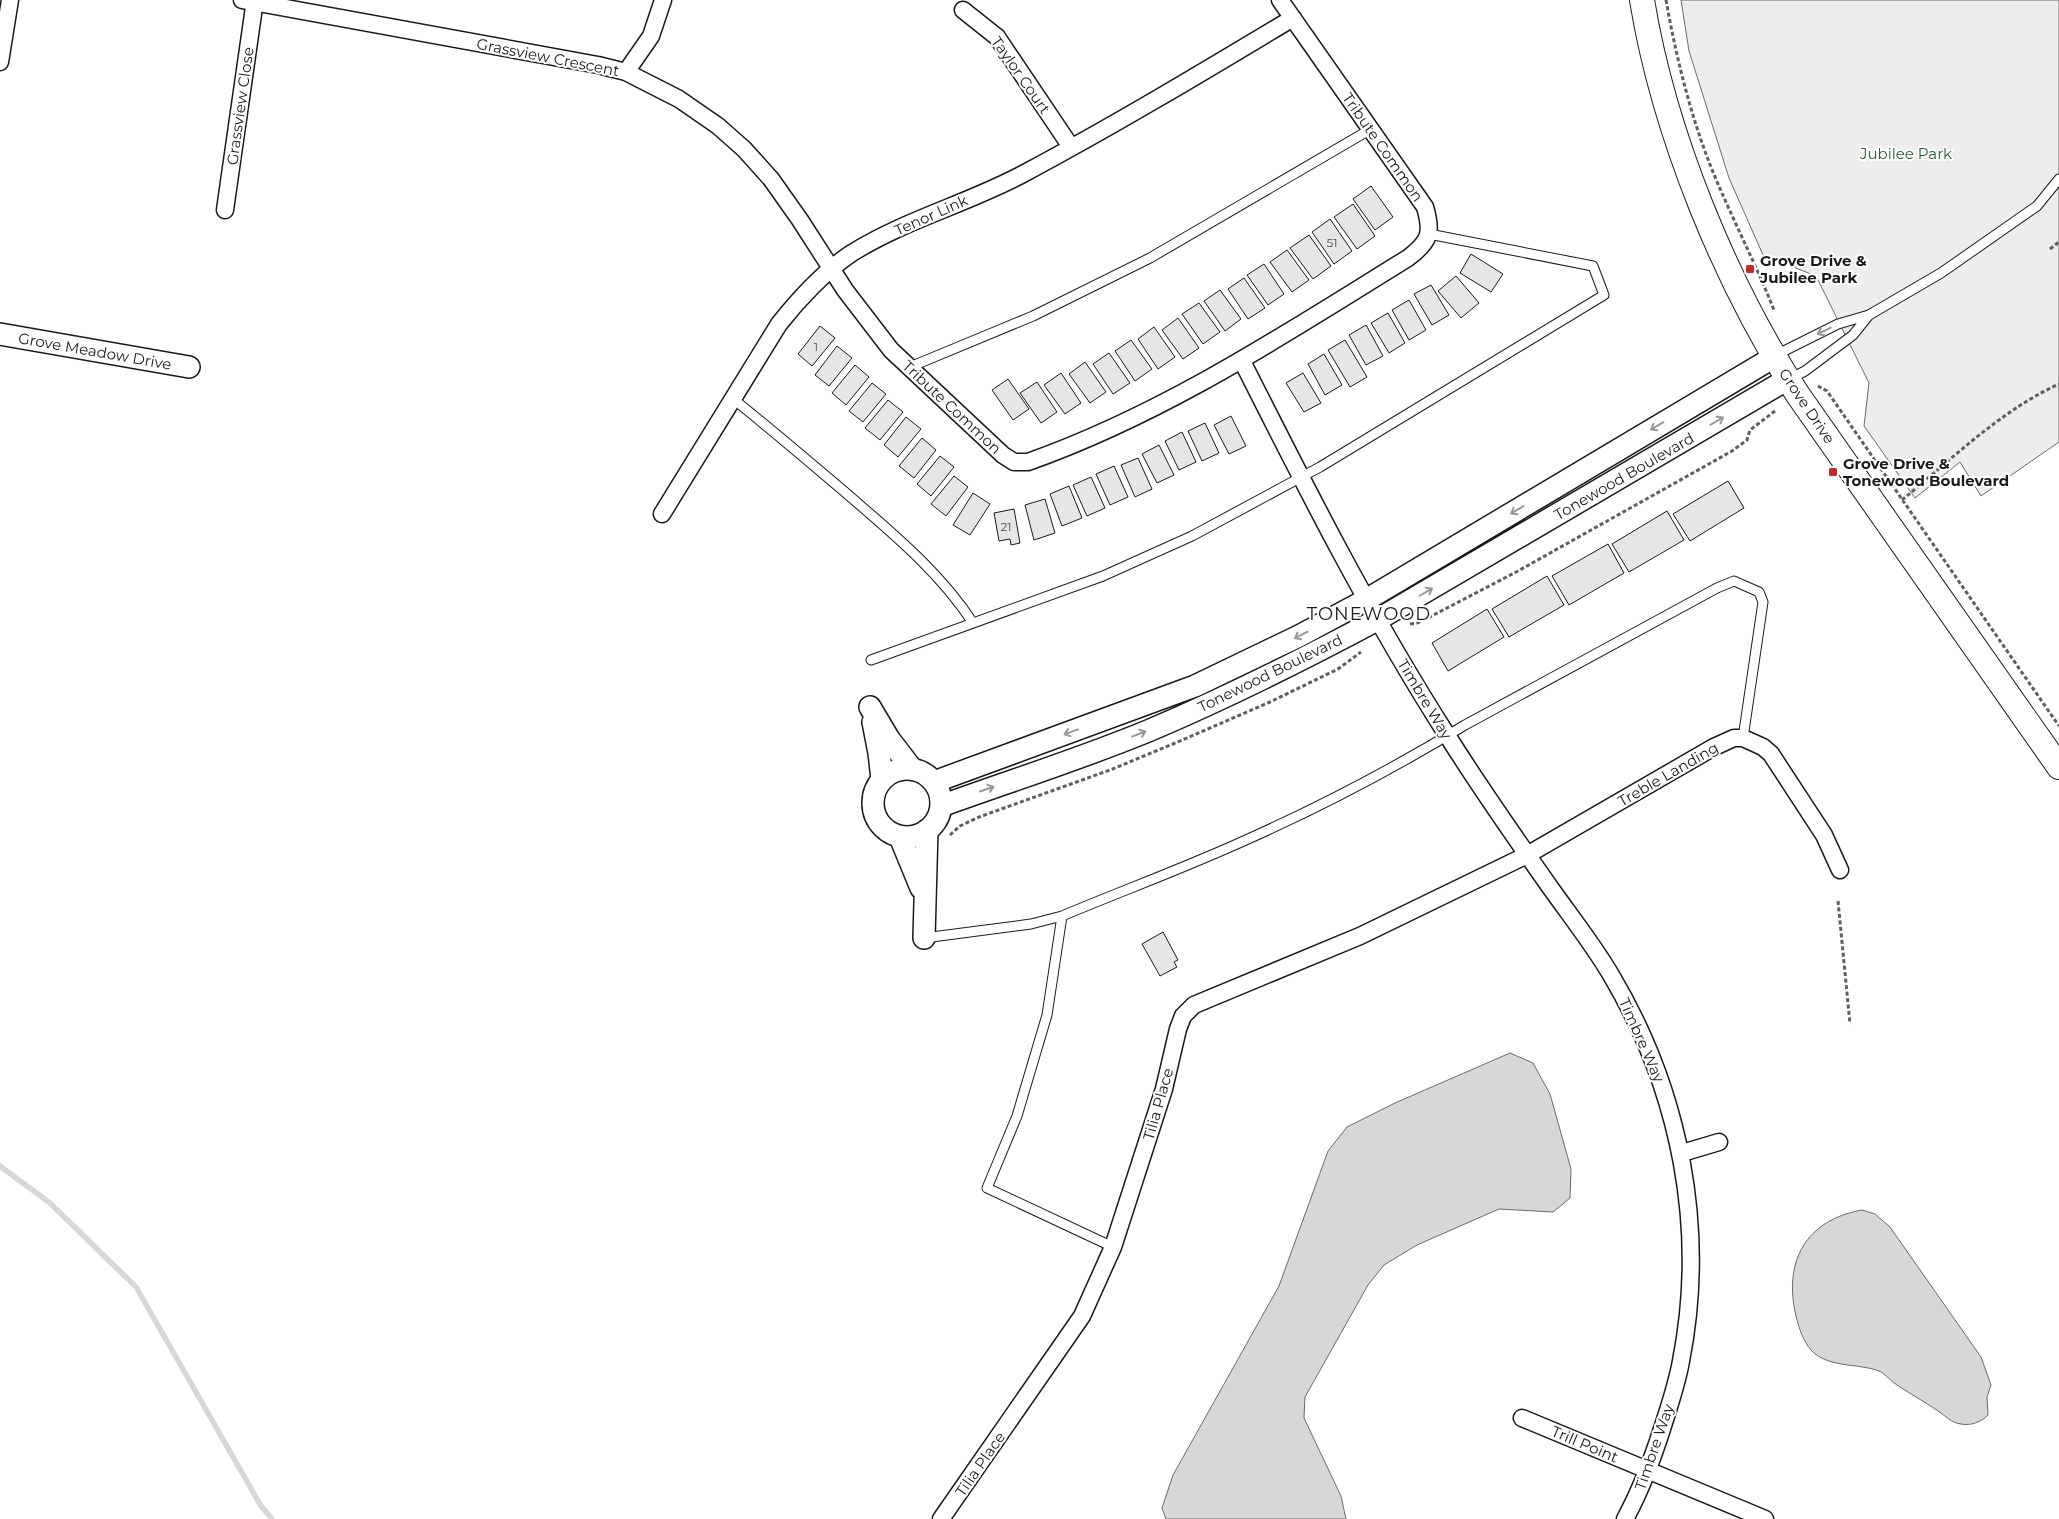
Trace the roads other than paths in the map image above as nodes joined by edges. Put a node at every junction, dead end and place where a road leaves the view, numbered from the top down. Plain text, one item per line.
1 (10, 0) edge
2 (663, 0) edge
3 (1280, 0) edge
4 (1642, 0) edge
5 (251, 1) edge
6 (963, 10) dead end
7 (1293, 18) junction
8 (0, 62) edge
9 (626, 72) junction
10 (1370, 129) junction
11 (1072, 147) junction
12 (2059, 179) edge
13 (225, 210) dead end
14 (1430, 234) junction
15 (831, 270) junction
16 (1869, 315) junction
17 (0, 334) edge
18 (1774, 356) junction
19 (1242, 361) junction
20 (189, 367) dead end
21 (910, 367) junction
22 (1796, 375) junction
23 (732, 398) junction
24 (1301, 478) junction
25 (662, 514) dead end
26 (1366, 600) junction
27 (1377, 620) junction
28 (973, 623) junction
29 (871, 660) dead end
30 (1447, 736) junction
31 (1743, 738) junction
32 (2059, 767) edge
33 (912, 769) junction
34 (882, 779) junction
35 (934, 782) junction
36 (941, 806) junction
37 (928, 830) junction
38 (900, 837) junction
39 (1527, 855) junction
40 (1840, 870) dead end
41 (926, 903) junction
42 (1062, 916) junction
43 (924, 938) joint
44 (1719, 1142) dead end
45 (1682, 1153) junction
46 (1113, 1246) junction
47 (1522, 1418) dead end
48 (1648, 1471) junction
49 (941, 1519) edge
50 (1625, 1519) edge
51 (1765, 1519) edge

1 - 8 street
2 - 9 street
3 - 7 street, Tribute Common
4 - 18 main road, Grove Drive
5 - 9 street, Grassview Crescent
5 - 13 street, Grassview Close
6 - 11 street, Taylor Court
7 - 10 street, Tribute Common
7 - 11 street, Tenor Link
9 - 15 street, Grassview Crescent
10 - 14 street, Tribute Common
10 - 21 lane
11 - 15 street, Tenor Link
12 - 16 lane
14 - 19 street, Tribute Common
14 - 24 lane
15 - 21 street, Tribute Common
15 - 23 street, Tenor Link
16 -> 18 lane
16 - 22 lane
17 - 20 street, Grove Meadow Drive
18 - 22 main road, Grove Drive
18 -> 26 street, Tonewood Boulevard
19 - 21 street, Tribute Common
19 - 24 street
27 -> 22 street, Tonewood Boulevard
22 - 32 main road, Grove Drive
23 - 25 street, Tenor Link
23 - 28 lane
24 - 26 street
24 - 28 lane
26 - 27 street, Timbre Way
26 -> 35 street, Tonewood Boulevard
27 - 30 street, Timbre Way
36 -> 27 street, Tonewood Boulevard
28 - 29 lane
30 - 31 lane
30 - 39 street, Timbre Way
30 - 42 lane
31 - 39 street, Treble Landing
31 - 40 street
33 - 34 street
33 - 34 street
33 - 35 street
34 - 38 street
35 - 36 street
36 - 37 street
37 - 38 street
37 - 41 street
38 - 41 street
39 - 45 street, Timbre Way
39 - 46 street, Tilia Place
41 - 43 street
42 - 43 lane
42 - 46 lane
44 - 45 street
45 - 48 street, Timbre Way
46 - 49 street, Tilia Place
47 - 48 street, Trill Point
48 - 50 street, Timbre Way
48 - 51 street, Trill Point

